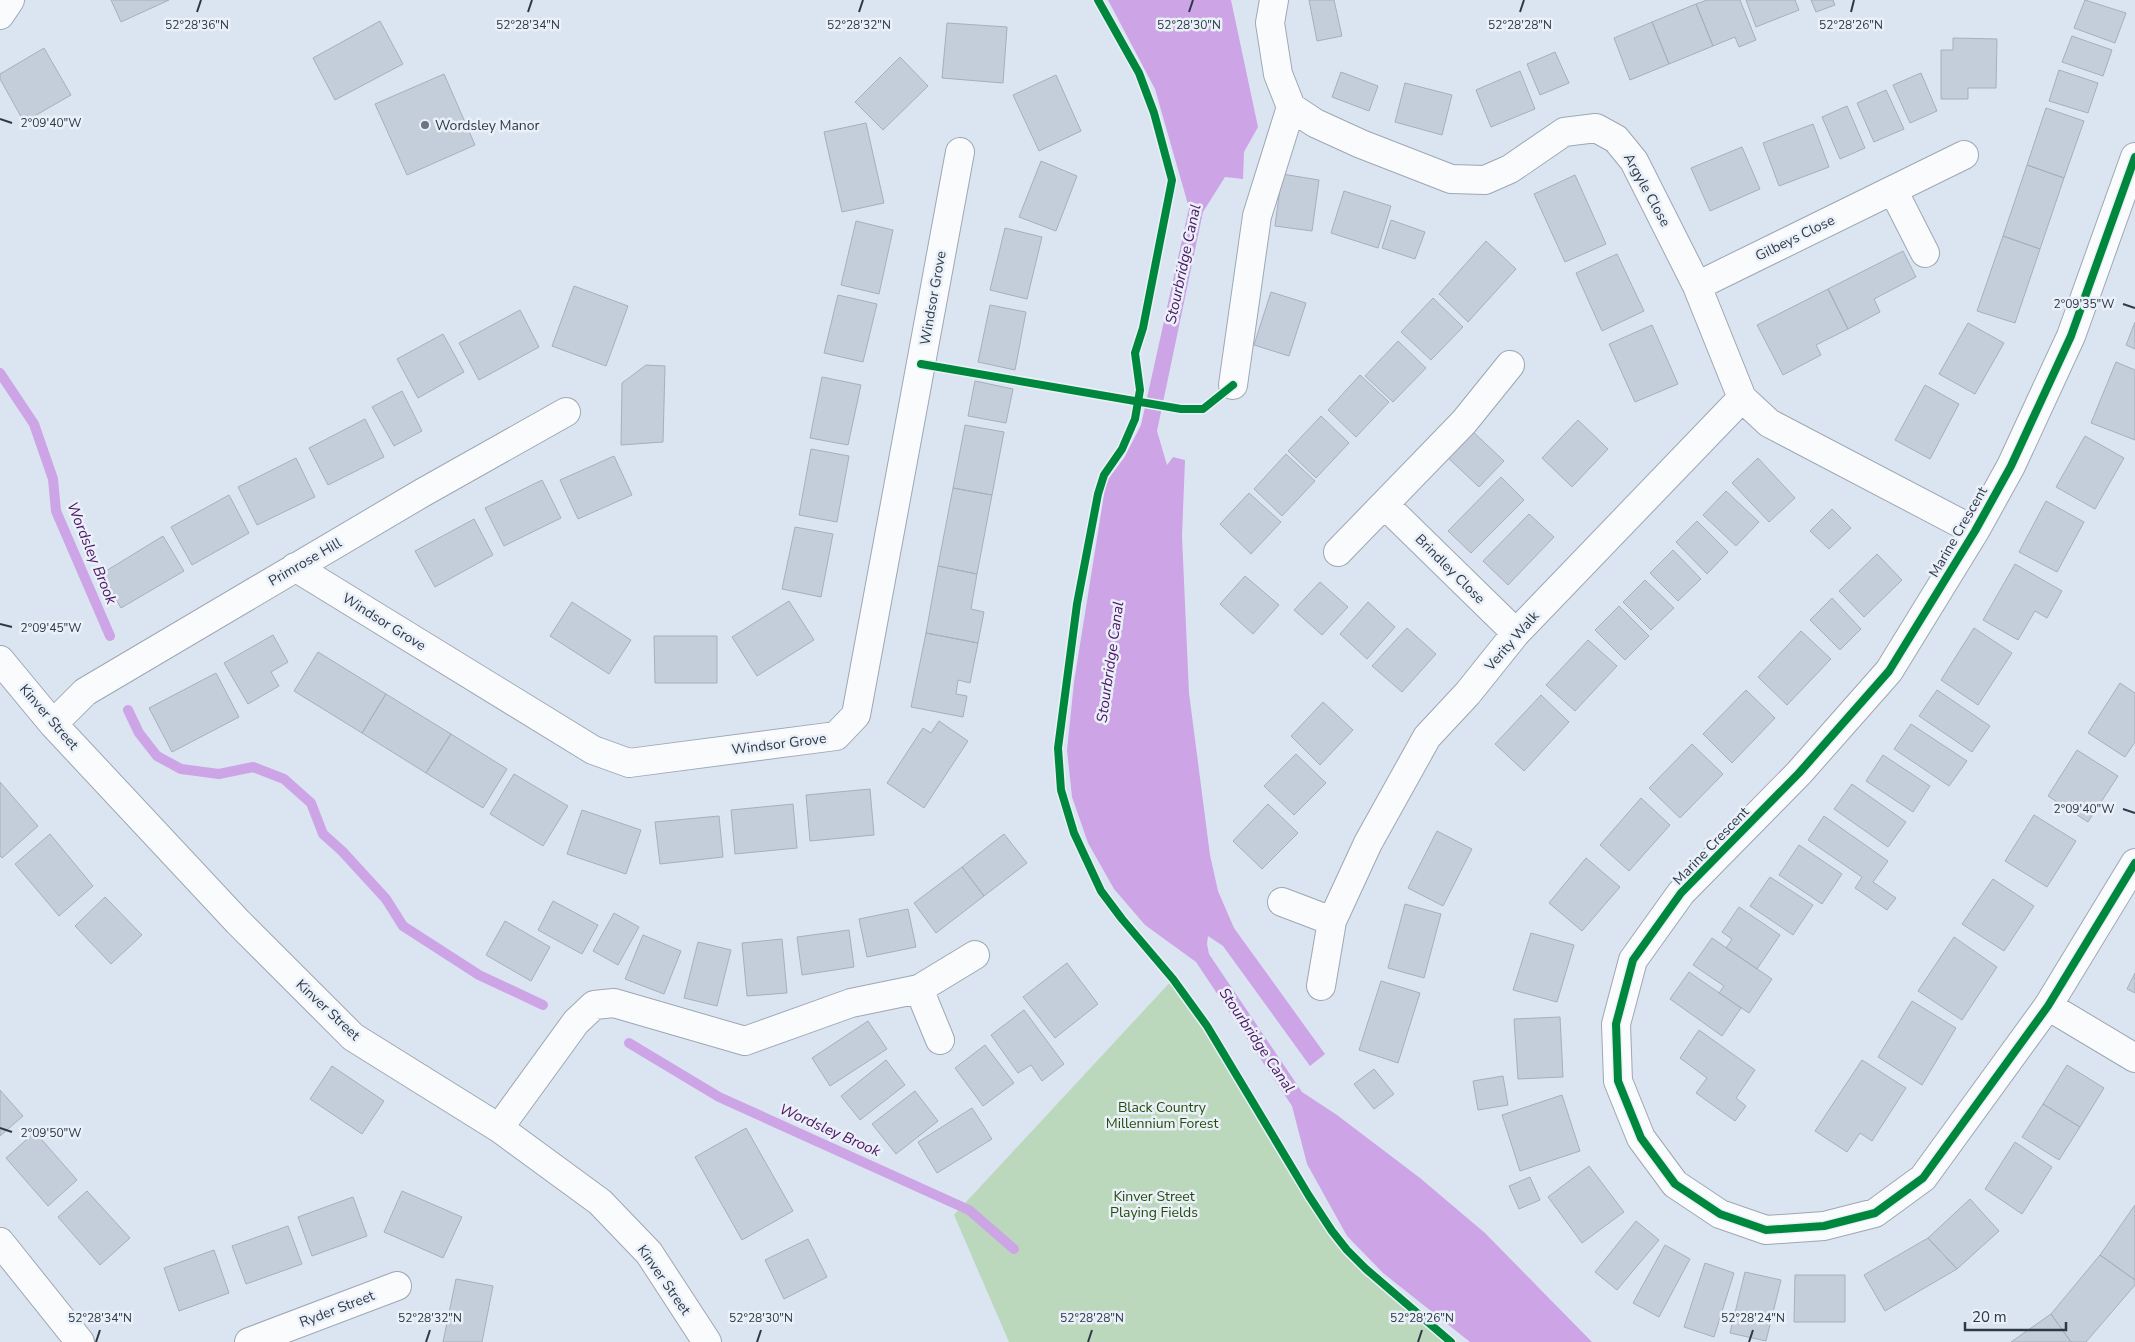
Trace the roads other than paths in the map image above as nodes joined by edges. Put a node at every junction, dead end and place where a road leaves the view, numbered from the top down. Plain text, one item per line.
1 (10, 0) edge
2 (1274, 0) edge
3 (0, 15) edge
4 (1291, 107) junction
5 (960, 152) dead end
6 (1964, 155) dead end
7 (2135, 157) edge
8 (1893, 190) junction
9 (1925, 253) dead end
10 (1696, 286) junction
11 (1510, 365) dead end
12 (1233, 385) dead end
13 (1742, 398) junction
14 (566, 412) dead end
15 (1385, 504) junction
16 (1975, 531) junction
17 (1338, 552) dead end
18 (295, 567) junction
19 (1516, 634) junction
20 (0, 660) edge
21 (53, 724) junction
22 (2135, 862) edge
23 (1282, 902) dead end
24 (1332, 921) junction
25 (975, 955) dead end
26 (1321, 986) dead end
27 (919, 989) junction
28 (2048, 1006) junction
29 (940, 1040) dead end
30 (2135, 1058) edge
31 (499, 1128) junction
32 (0, 1242) edge
33 (397, 1286) dead end
34 (80, 1342) edge
35 (249, 1342) edge
36 (707, 1342) edge

1 - 3 street
2 - 4 street
4 - 10 street, Argyle Close
4 - 12 street
5 - 18 street, Windsor Grove
6 - 8 street, Gilbeys Close
7 - 16 street, Marine Crescent
8 - 9 street
8 - 10 street, Gilbeys Close
10 - 13 street, Argyle Close
11 - 15 street
13 - 16 street, Argyle Close
13 - 19 street, Verity Walk
14 - 18 street, Primrose Hill
15 - 17 street
15 - 19 street, Brindley Close
16 - 28 street, Marine Crescent
18 - 21 street, Primrose Hill
19 - 24 street, Verity Walk
20 - 21 street, Kinver Street
21 - 31 street, Kinver Street
22 - 28 street, Marine Crescent
23 - 24 street
24 - 26 street, Verity Walk
25 - 27 street
27 - 29 street
27 - 31 street
28 - 30 street
31 - 36 street, Kinver Street
32 - 34 street
33 - 35 street, Ryder Street

